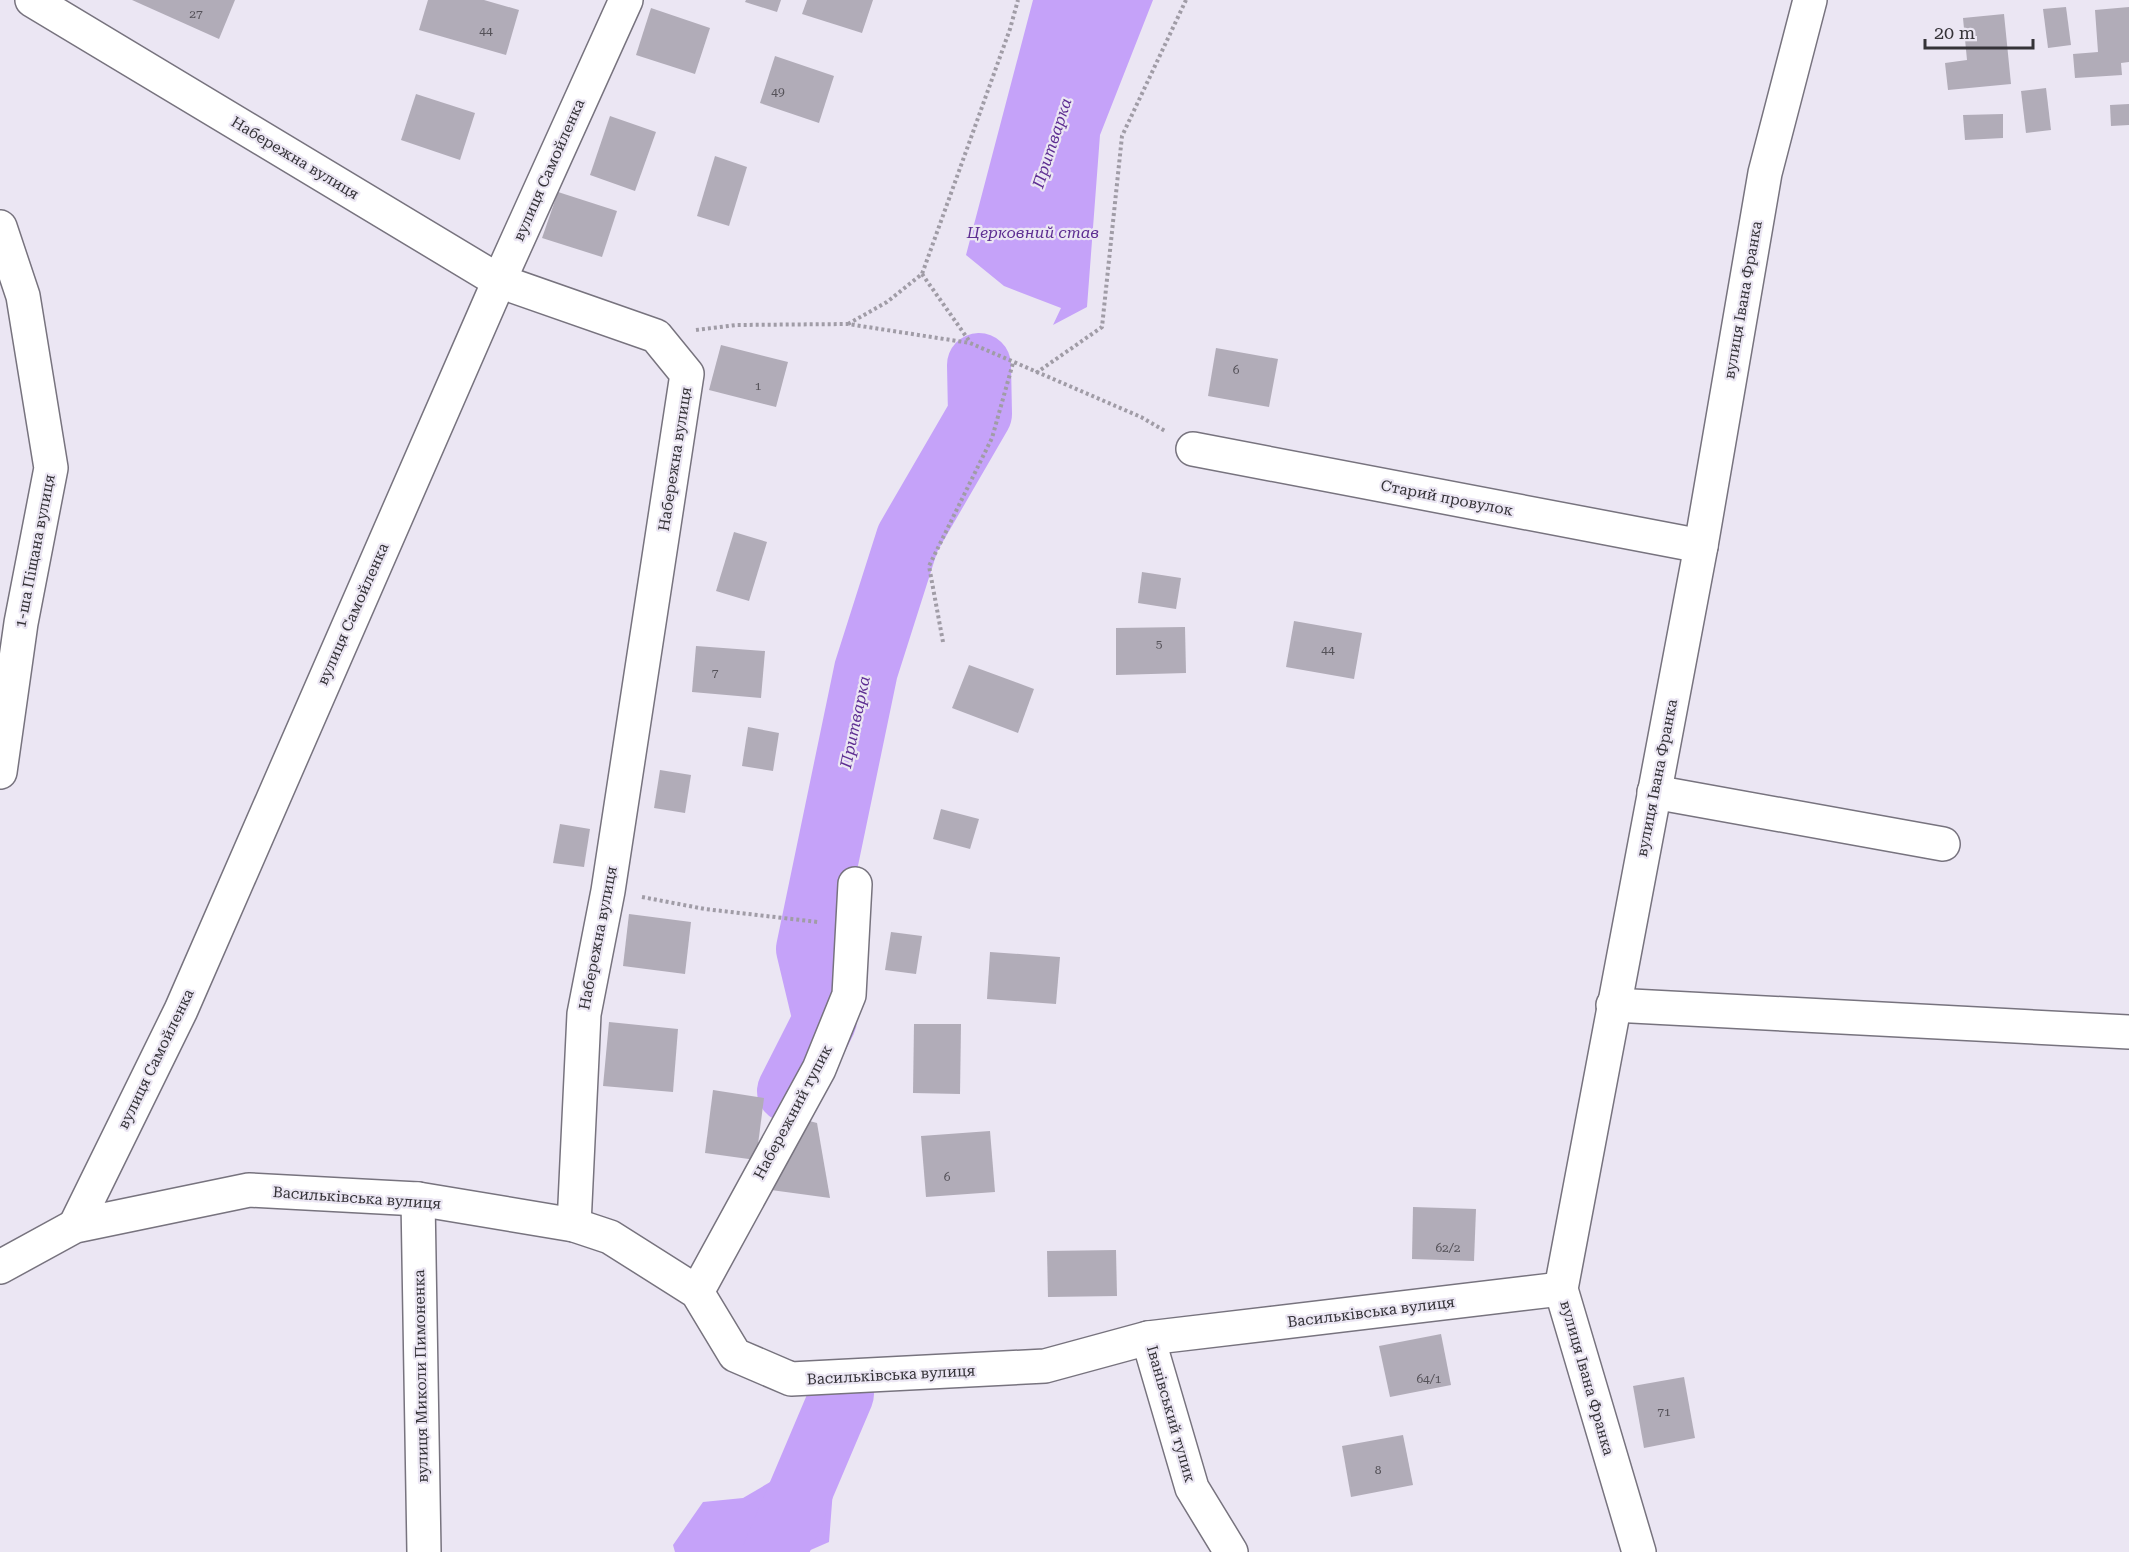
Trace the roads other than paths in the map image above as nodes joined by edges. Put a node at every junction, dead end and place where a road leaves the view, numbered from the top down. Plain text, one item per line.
1 (32, 0) edge
2 (626, 0) edge
3 (1816, 1) edge
4 (0, 227) edge
5 (499, 281) junction
6 (1193, 449) dead end
7 (1701, 546) junction
8 (10, 625) edge
9 (0, 772) edge
10 (1654, 792) junction
11 (1943, 844) dead end
12 (855, 885) dead end
13 (1613, 1005) junction
14 (2129, 1032) edge
15 (418, 1200) junction
16 (574, 1225) junction
17 (75, 1226) junction
18 (0, 1267) edge
19 (1561, 1289) junction
20 (697, 1292) junction
21 (1148, 1338) junction
22 (424, 1552) edge
23 (1231, 1552) edge
24 (1639, 1552) edge

1 - 5 street, Набережна вулиця
2 - 5 street, вулиця Самойленка
3 - 7 street, вулиця Івана Франка
4 - 8 street, 1-ша Піщана вулиця
5 - 16 street, Набережна вулиця
5 - 17 street, вулиця Самойленка
6 - 7 street, Старий провулок
7 - 10 street, вулиця Івана Франка
8 - 9 street, 1-ша Піщана вулиця
10 - 11 street
10 - 13 street, вулиця Івана Франка
12 - 20 street, Набережний тупик
13 - 14 street
13 - 19 street, вулиця Івана Франка
15 - 16 street, Васильківська вулиця
15 - 17 street, Васильківська вулиця
15 - 22 street, вулиця Миколи Пимоненка
16 - 20 street, Васильківська вулиця
17 - 18 street, Васильківська вулиця
19 - 21 street, Васильківська вулиця
19 - 24 street, вулиця Івана Франка
20 - 21 street, Васильківська вулиця
21 - 23 street, Іванівський тупик

